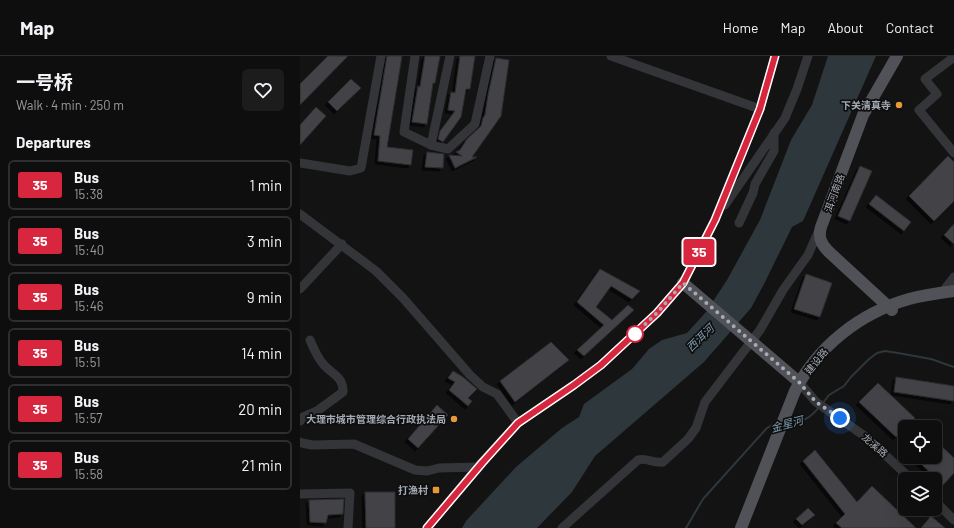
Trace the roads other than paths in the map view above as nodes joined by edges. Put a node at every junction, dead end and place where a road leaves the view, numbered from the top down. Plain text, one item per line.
1 (381, 56) edge
2 (414, 56) edge
3 (450, 56) edge
4 (490, 56) edge
5 (611, 56) edge
6 (775, 56) edge
7 (808, 56) edge
8 (897, 56) edge
9 (954, 57) edge
10 (760, 109) junction
11 (774, 133) junction
12 (431, 144) junction
13 (954, 153) edge
14 (300, 163) edge
15 (300, 214) edge
16 (715, 220) junction
17 (739, 223) dead end
18 (820, 227) junction
19 (342, 244) junction
20 (954, 277) edge
21 (683, 283) junction
22 (300, 289) edge
23 (954, 291) edge
24 (942, 293) junction
25 (954, 296) edge
26 (890, 309) junction
27 (310, 340) dead end
28 (801, 385) junction
29 (300, 421) edge
30 (518, 423) junction
31 (780, 435) junction
32 (300, 442) edge
33 (478, 467) junction
34 (904, 472) edge
35 (300, 494) edge
36 (942, 509) edge
37 (954, 520) edge
38 (348, 528) edge
39 (427, 528) edge
40 (562, 528) edge
41 (741, 528) edge
42 (748, 528) edge

1 - 14 street
2 - 12 street
3 - 12 street
4 - 12 street
5 - 10 street
6 - 10 street
7 - 11 street
8 - 18 main road, 洱河南路
9 - 13 street
10 - 16 street
11 - 16 street
11 - 17 street
15 - 19 street
16 - 21 street
18 - 26 main road
18 - 40 street
19 - 22 street
19 - 30 street
20 - 24 street
21 - 28 main road, bridge
21 - 30 street
23 - 24 main road, 建设路
24 - 26 main road, 建设路
25 - 26 main road, 建设路
26 - 28 main road, 建设路
27 - 29 street
28 - 31 main road, 建设路
28 - 34 street, 龙溪路
30 - 33 street
31 - 41 main road, 建设路
31 - 42 main road, 建设路
32 - 33 street
33 - 39 street
35 - 38 street
36 - 37 street

